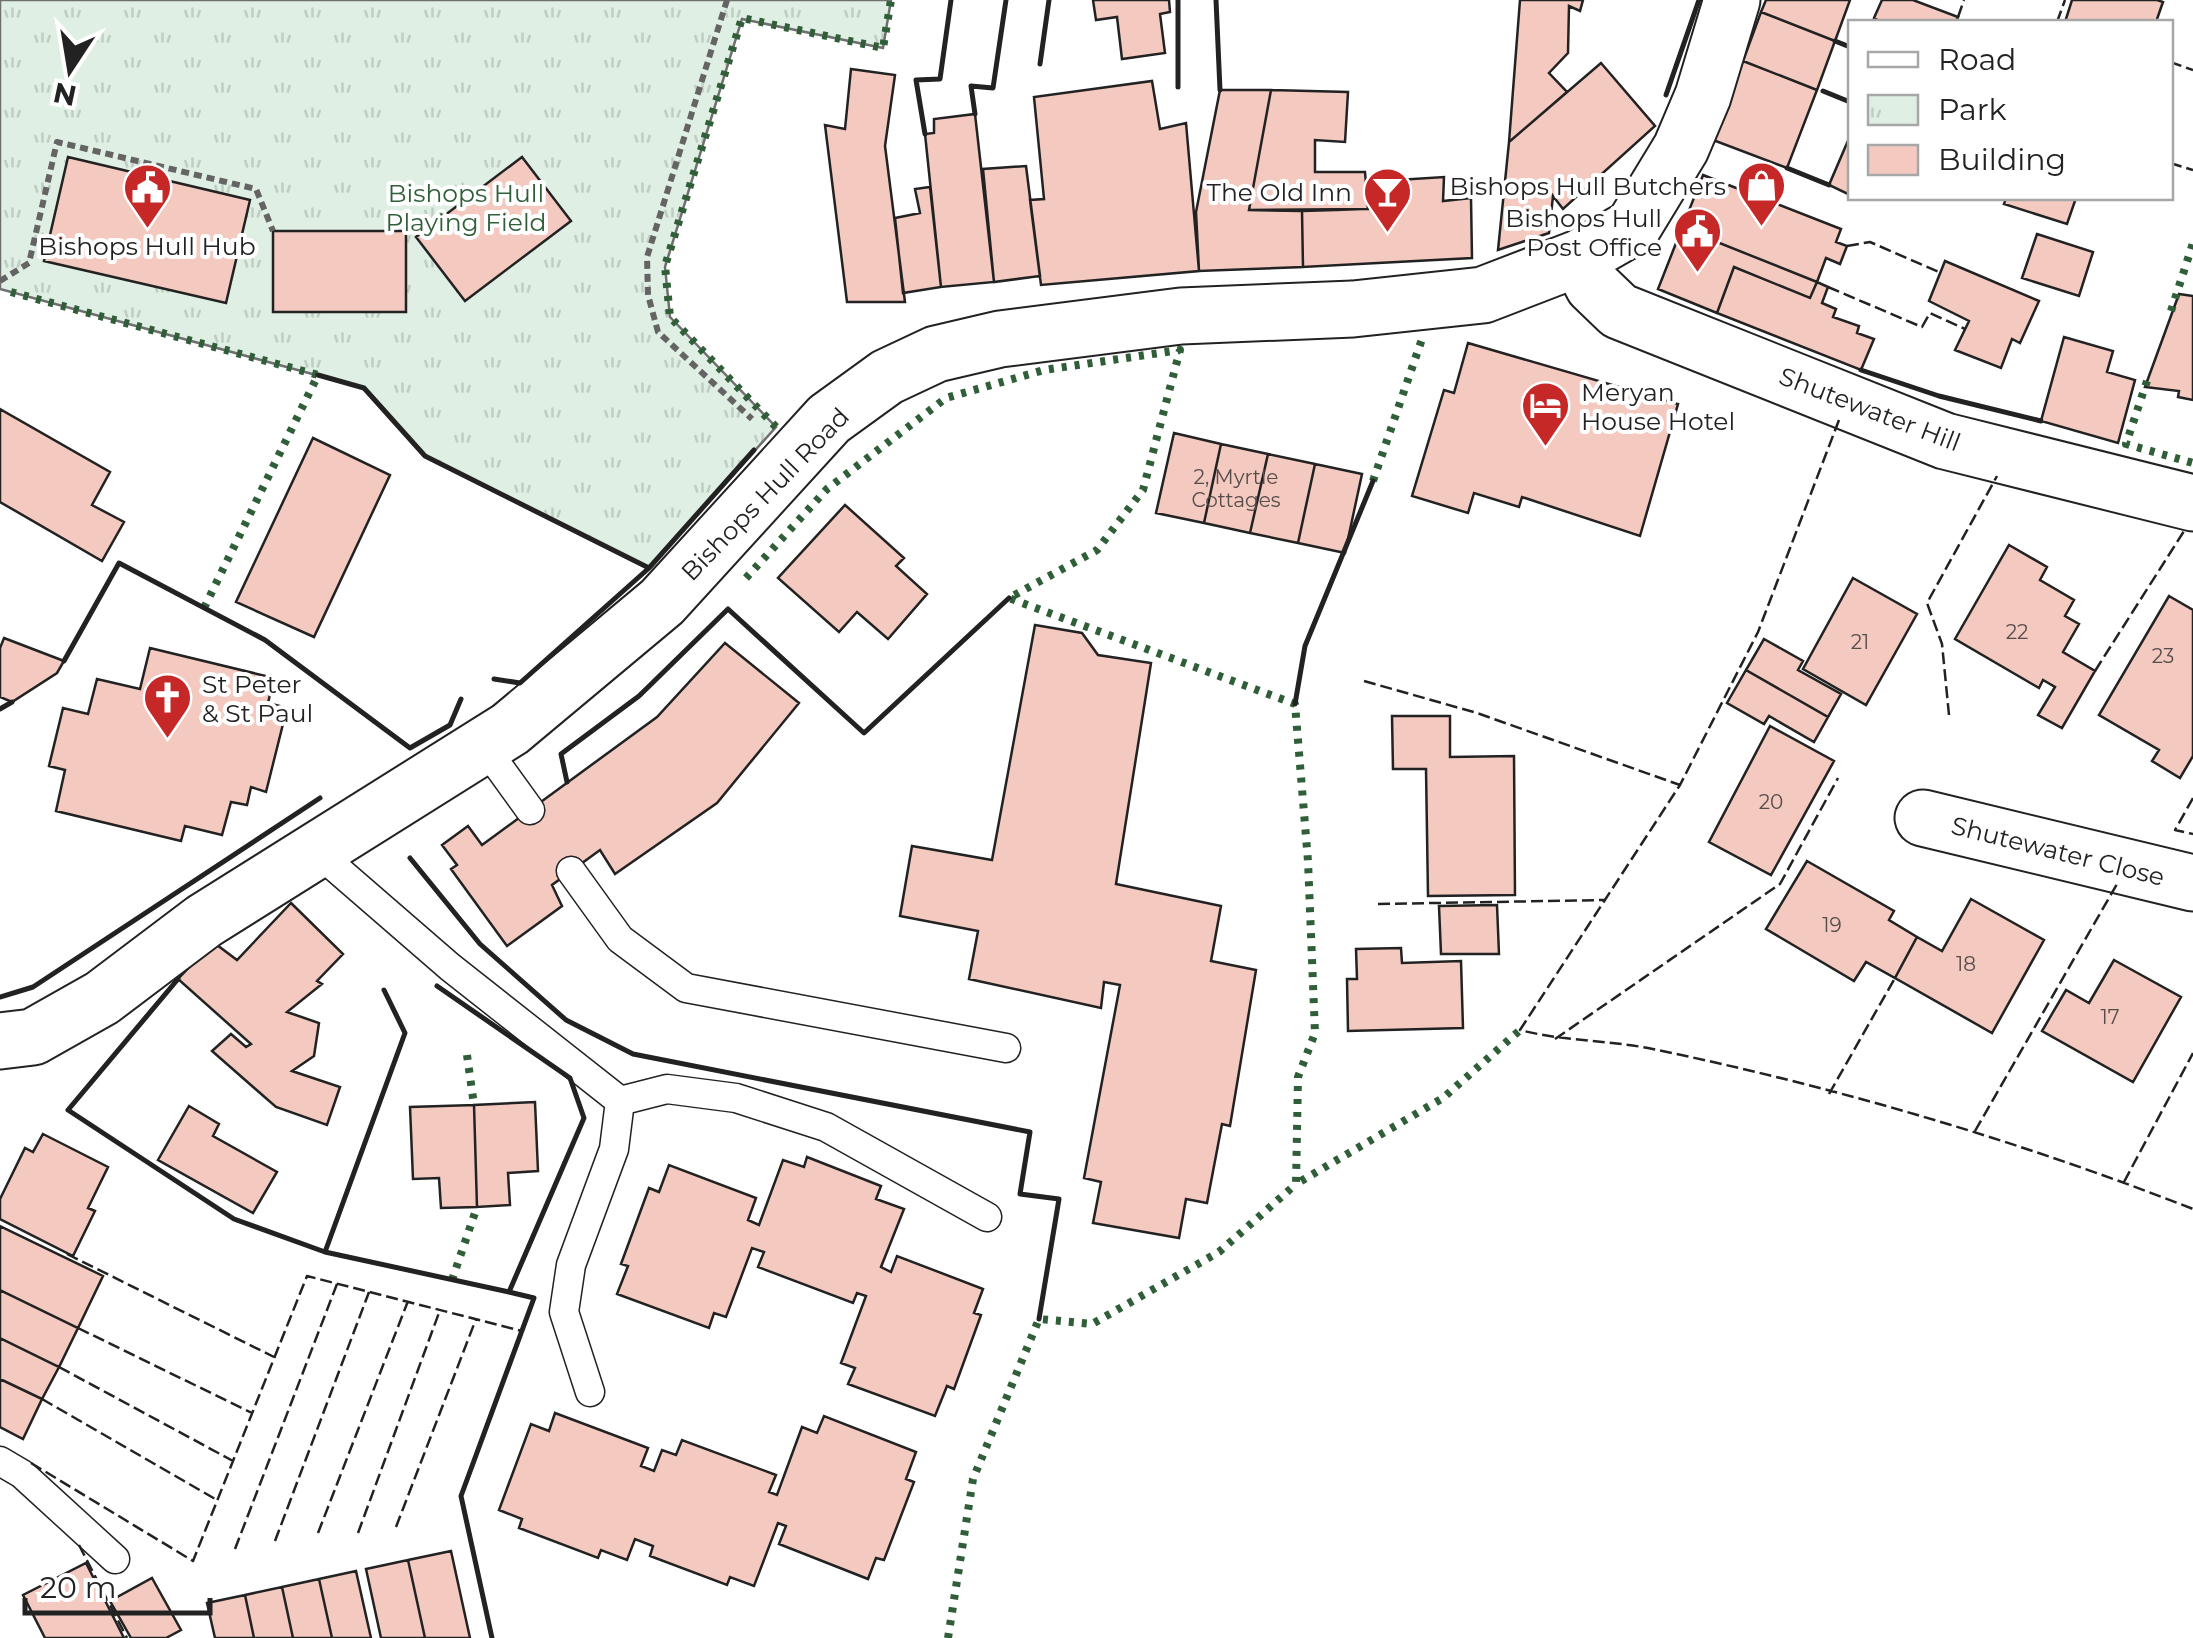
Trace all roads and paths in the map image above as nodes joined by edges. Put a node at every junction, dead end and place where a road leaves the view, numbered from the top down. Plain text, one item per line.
1 (728, 0) edge
2 (1732, 0) edge
3 (273, 230) dead end
4 (1578, 258) junction
5 (0, 281) edge
6 (796, 459) junction
7 (2193, 503) edge
8 (483, 746) junction
9 (530, 810) dead end
10 (1923, 818) dead end
11 (314, 850) junction
12 (571, 871) dead end
13 (2193, 884) edge
14 (0, 1041) edge
15 (1006, 1048) dead end
16 (620, 1101) junction
17 (987, 1217) dead end
18 (590, 1392) dead end
19 (0, 1461) edge
20 (115, 1559) dead end

1 - 6 path
2 - 4 street, Bishops Hull Road
3 - 5 path
4 - 6 street, Bishops Hull Road
4 - 7 street, Shutewater Hill
6 - 8 street, Bishops Hull Road
8 - 9 lane
8 - 11 street, Bishops Hull Road
10 - 13 street, Shutewater Close
11 - 14 street, Bishops Hull Road
11 - 16 lane
12 - 15 lane
16 - 17 lane
16 - 18 lane
19 - 20 lane

